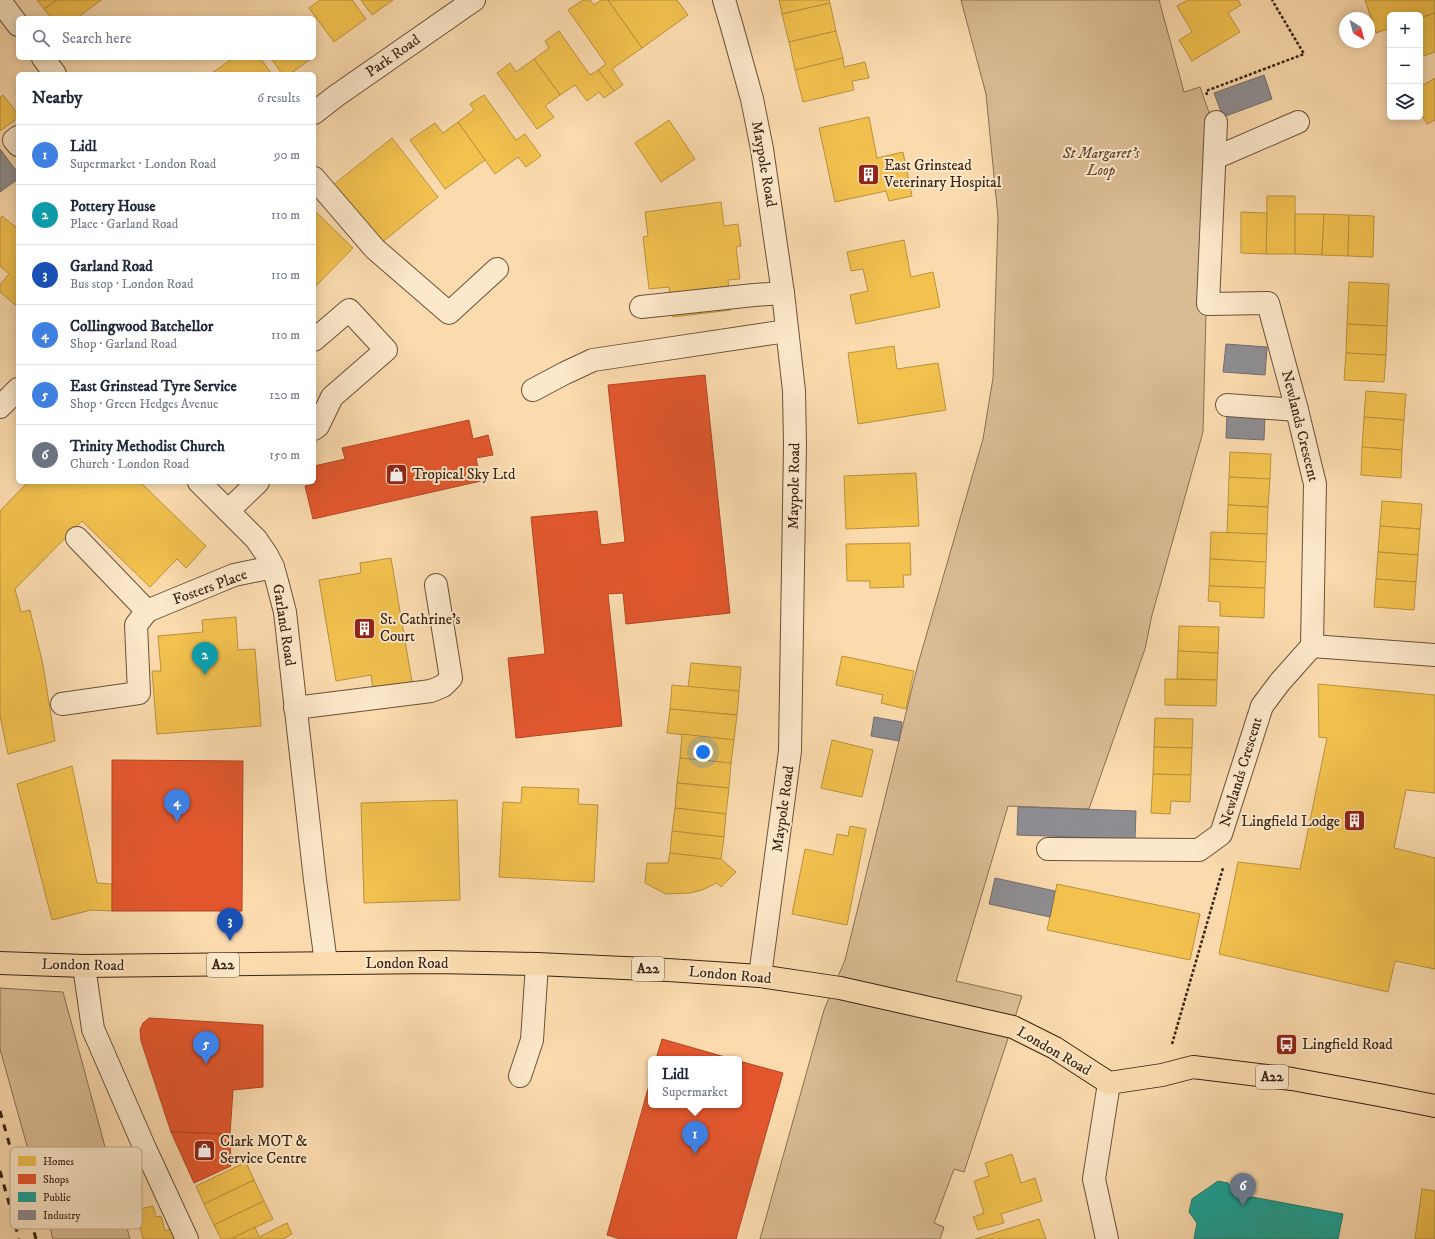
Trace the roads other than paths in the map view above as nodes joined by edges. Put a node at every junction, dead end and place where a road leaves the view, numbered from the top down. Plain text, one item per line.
1 (474, 0) edge
2 (724, 0) edge
3 (0, 1) edge
4 (16, 22) edge
5 (44, 60) edge
6 (54, 72) edge
7 (316, 111) edge
8 (1216, 122) road end
9 (1298, 122) dead end
10 (1215, 158) junction
11 (316, 180) edge
12 (497, 269) dead end
13 (783, 293) junction
14 (640, 307) dead end
15 (787, 331) junction
16 (316, 338) edge
17 (533, 390) dead end
18 (16, 391) edge
19 (1227, 404) dead end
20 (0, 406) edge
21 (1297, 410) junction
22 (316, 428) edge
23 (201, 484) edge
24 (256, 484) edge
25 (228, 511) junction
26 (78, 538) dead end
27 (273, 567) junction
28 (436, 584) dead end
29 (147, 611) junction
30 (1312, 646) junction
31 (1435, 655) edge
32 (62, 704) dead end
33 (295, 708) junction
34 (1048, 849) dead end
35 (5, 963) edge
36 (326, 964) junction
37 (537, 964) junction
38 (84, 966) junction
39 (760, 976) junction
40 (520, 1076) dead end
41 (1109, 1083) junction
42 (1435, 1106) edge
43 (187, 1239) edge
44 (1108, 1239) edge

1 - 7 street, Park Road
2 - 13 street, Maypole Road
3 - 4 street
5 - 6 street
8 - 10 street
9 - 10 street
10 - 21 street, Newlands Crescent
11 - 12 street
13 - 14 street
13 - 15 street, Maypole Road
15 - 17 street
15 - 39 street, Maypole Road
16 - 22 street
18 - 20 street
19 - 21 street
21 - 30 street, Newlands Crescent
23 - 25 street, Garland Road
24 - 25 street
25 - 27 street, Garland Road
26 - 29 street
27 - 29 street, Fosters Place
27 - 33 street, Garland Road
28 - 33 street
29 - 32 street
30 - 31 street
30 - 34 street, Newlands Crescent
33 - 36 street, Garland Road
35 - 38 highway, London Road / A22
36 - 37 highway, London Road / A22
36 - 38 highway, London Road / A22
37 - 39 highway, London Road / A22
37 - 40 street
38 - 43 street
39 - 41 highway, London Road / A22
41 - 42 highway, London Road / A22
41 - 44 street

